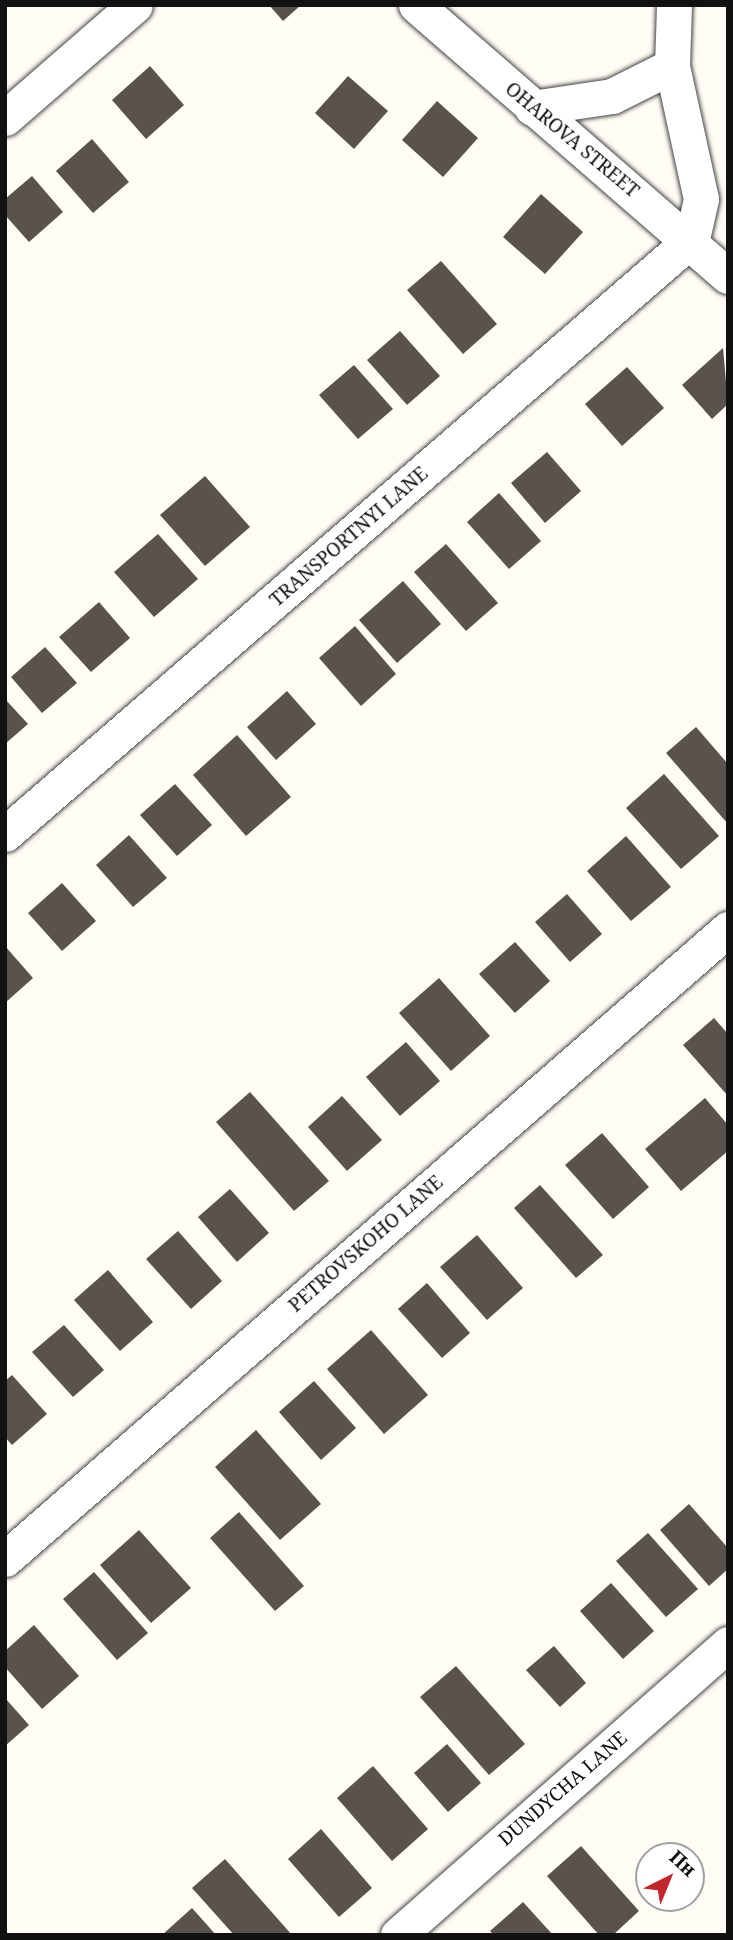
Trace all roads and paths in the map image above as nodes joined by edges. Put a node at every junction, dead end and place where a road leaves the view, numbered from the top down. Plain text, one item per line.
1 (135, 5) edge
2 (416, 5) edge
3 (674, 5) edge
4 (672, 66) junction
5 (532, 108) junction
6 (5, 118) edge
7 (692, 239) junction
8 (728, 276) edge
9 (5, 834) edge
10 (728, 929) edge
11 (5, 1559) edge
12 (728, 1644) edge
13 (398, 1935) edge

1 - 6 street
2 - 5 street, OHAROVA STREET
3 - 4 street
4 - 5 street
4 - 7 street
5 - 7 street, OHAROVA STREET
7 - 8 street, OHAROVA STREET
7 - 9 street, TRANSPORTNYI LANE
10 - 11 street, PETROVSKOHO LANE
12 - 13 street, DUNDYCHA LANE

